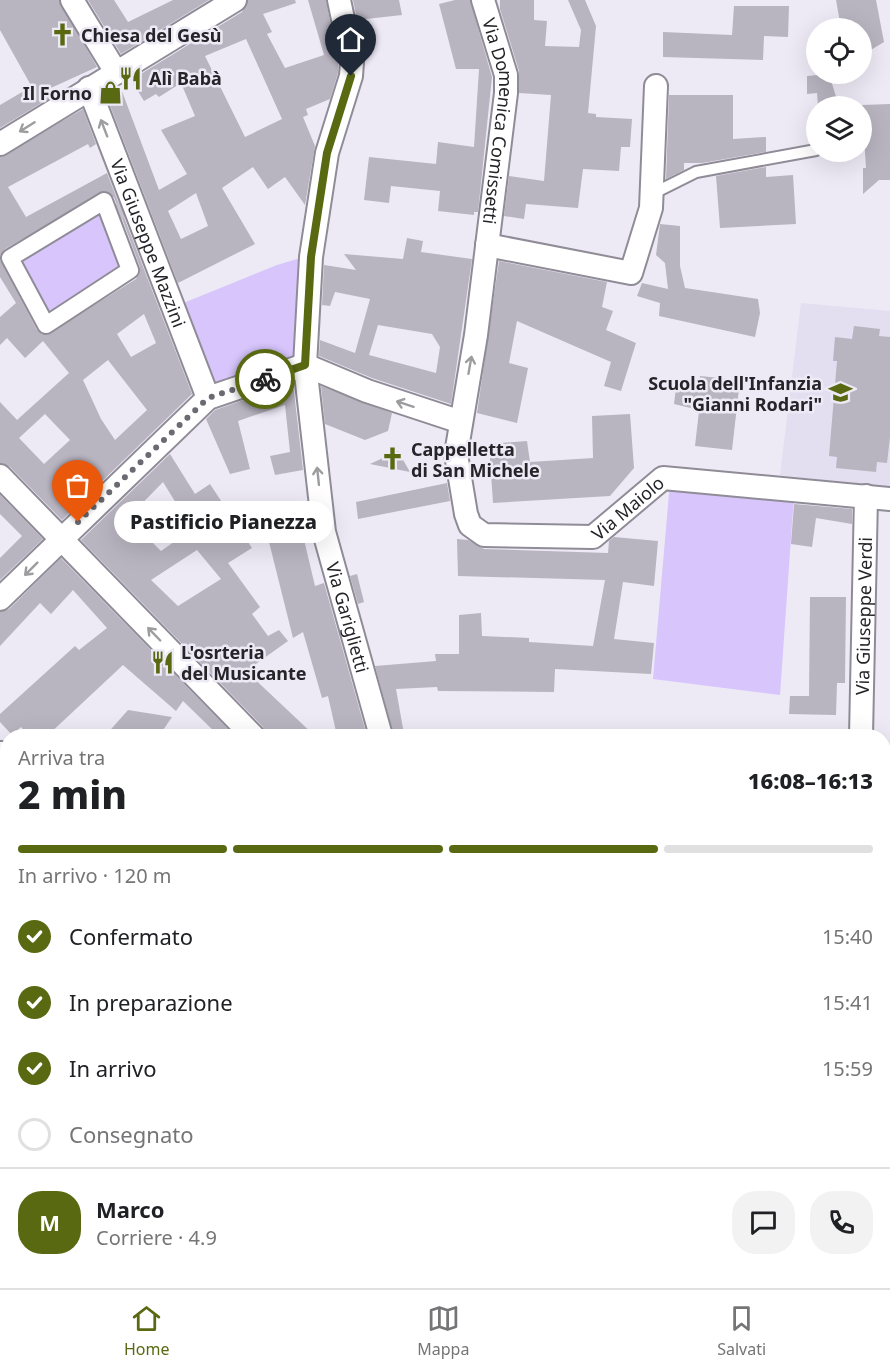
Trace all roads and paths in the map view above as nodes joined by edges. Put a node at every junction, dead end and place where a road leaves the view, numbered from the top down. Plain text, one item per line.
1 (72, 0) edge
2 (235, 0) edge
3 (339, 0) edge
4 (483, 0) edge
5 (116, 72) junction
6 (656, 86) dead end
7 (89, 88) junction
8 (0, 144) edge
9 (806, 152) edge
10 (652, 195) junction
11 (487, 245) junction
12 (46, 325) joint
13 (305, 365) junction
14 (208, 398) junction
15 (461, 422) junction
16 (0, 476) edge
17 (866, 496) junction
18 (890, 499) edge
19 (61, 538) junction
20 (0, 599) edge
21 (246, 729) edge
22 (379, 729) edge
23 (861, 729) edge

1 - 5 street
2 - 5 street
3 - 13 street, Via Gariglietti
4 - 11 street, Via Domenica Comissetti
5 - 7 street
6 - 10 street, Via Domenica Comissetti
7 -> 8 street
14 -> 7 street, Via Giuseppe Mazzini
9 - 10 lane
10 - 11 street, Via Domenica Comissetti
15 -> 11 street, Via Domenica Comissetti
12 - 12 street
13 - 14 street
15 -> 13 street
22 -> 13 street, Via Gariglietti
14 - 19 street
15 - 17 street, Via Maiolo
16 - 19 street
17 - 18 street, Via Maiolo
17 - 23 street, Via Giuseppe Verdi
19 -> 20 street
21 -> 19 street

